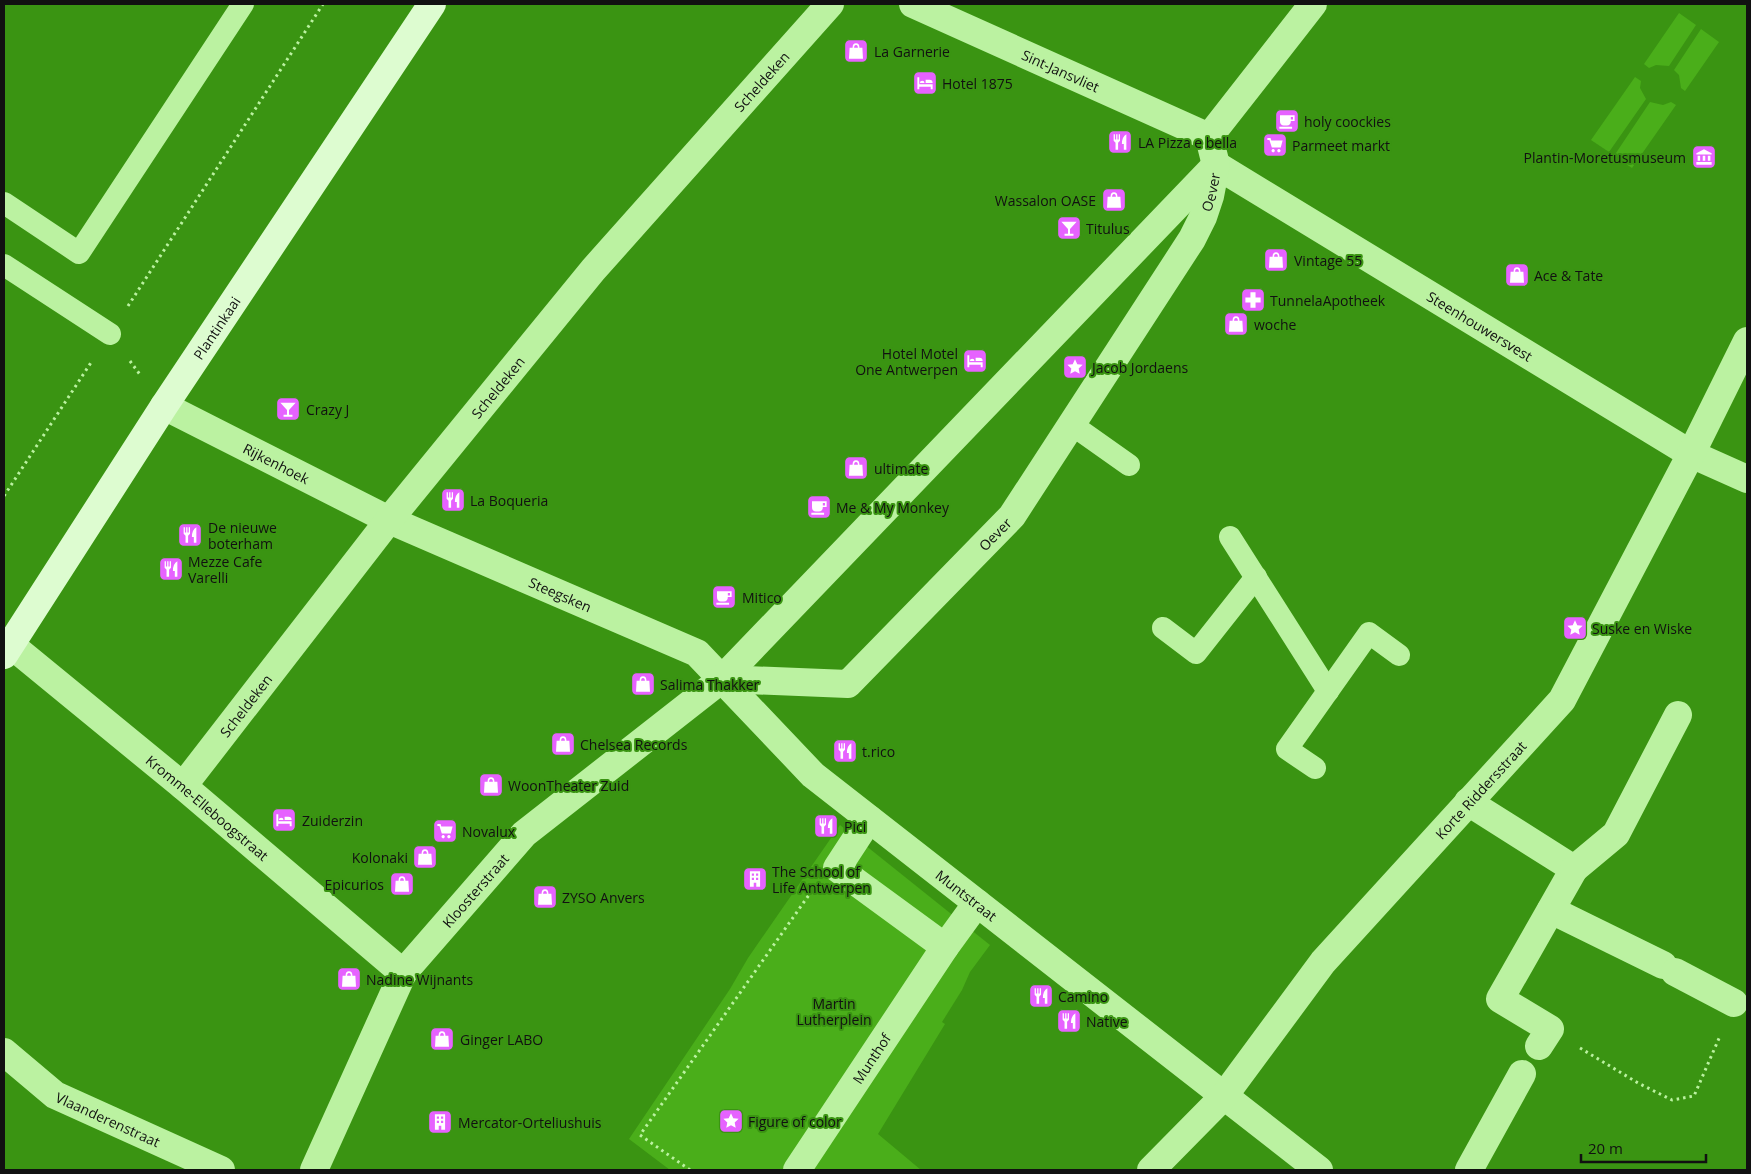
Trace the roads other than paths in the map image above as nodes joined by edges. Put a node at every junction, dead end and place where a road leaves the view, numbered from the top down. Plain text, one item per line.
1 (243, 4) edge
2 (432, 4) edge
3 (830, 4) edge
4 (913, 4) edge
5 (1313, 4) edge
6 (1209, 137) junction
7 (1216, 165) junction
8 (4, 204) edge
9 (4, 265) edge
10 (110, 334) road end
11 (1747, 342) edge
12 (164, 406) junction
13 (1071, 424) junction
14 (1691, 454) junction
15 (1129, 464) dead end
16 (1747, 479) edge
17 (389, 520) junction
18 (1230, 538) dead end
19 (1256, 577) junction
20 (1163, 628) dead end
21 (7, 650) edge
22 (1399, 655) dead end
23 (722, 679) junction
24 (1328, 691) junction
25 (1678, 715) dead end
26 (1315, 768) dead end
27 (182, 786) junction
28 (1468, 802) junction
29 (869, 819) junction
30 (1574, 869) junction
31 (977, 903) junction
32 (1551, 910) junction
33 (945, 947) junction
34 (403, 973) junction
35 (1734, 1004) road end
36 (1544, 1037) road end
37 (4, 1052) edge
38 (1522, 1074) dead end
39 (1224, 1096) junction
40 (221, 1170) edge
41 (314, 1170) edge
42 (797, 1170) edge
43 (1151, 1170) edge
44 (1319, 1170) edge
45 (1470, 1170) edge

1 - 8 lane
2 - 12 street, Plantinkaai
3 - 17 street, Scheldeken
4 - 6 street, Sint-Jansvliet
5 - 6 street
6 - 7 street
7 - 13 street, Oever
7 - 14 street, Steenhouwersvest
7 - 23 street, Oever
9 - 10 lane
11 - 14 street, Korte Riddersstraat
12 - 17 street, Rijkenhoek
12 - 21 street, Plantinkaai
13 - 15 lane
13 - 23 street, Oever
14 - 16 street, Steenhouwersvest
14 - 28 street, Korte Riddersstraat
17 - 23 street, Steegsken
17 - 27 street, Scheldeken
18 - 19 lane
19 - 20 lane
19 - 24 lane
21 - 27 street, Kromme-Elleboogstraat
22 - 24 lane
23 - 29 street, Muntstraat
23 - 34 street, Kloosterstraat
24 - 26 lane
25 - 30 street
27 - 34 street, Kromme-Elleboogstraat
28 - 30 street
28 - 39 street, Korte Riddersstraat
29 - 31 street, Muntstraat
29 - 33 street
30 - 32 street
31 - 33 street, Munthof
31 - 39 street, Muntstraat
32 - 35 street
32 - 36 street
33 - 42 street, Munthof
34 - 41 street, Kloosterstraat
37 - 40 street, Vlaanderenstraat
38 - 45 street
39 - 43 street, Korte Riddersstraat
39 - 44 street, Muntstraat

